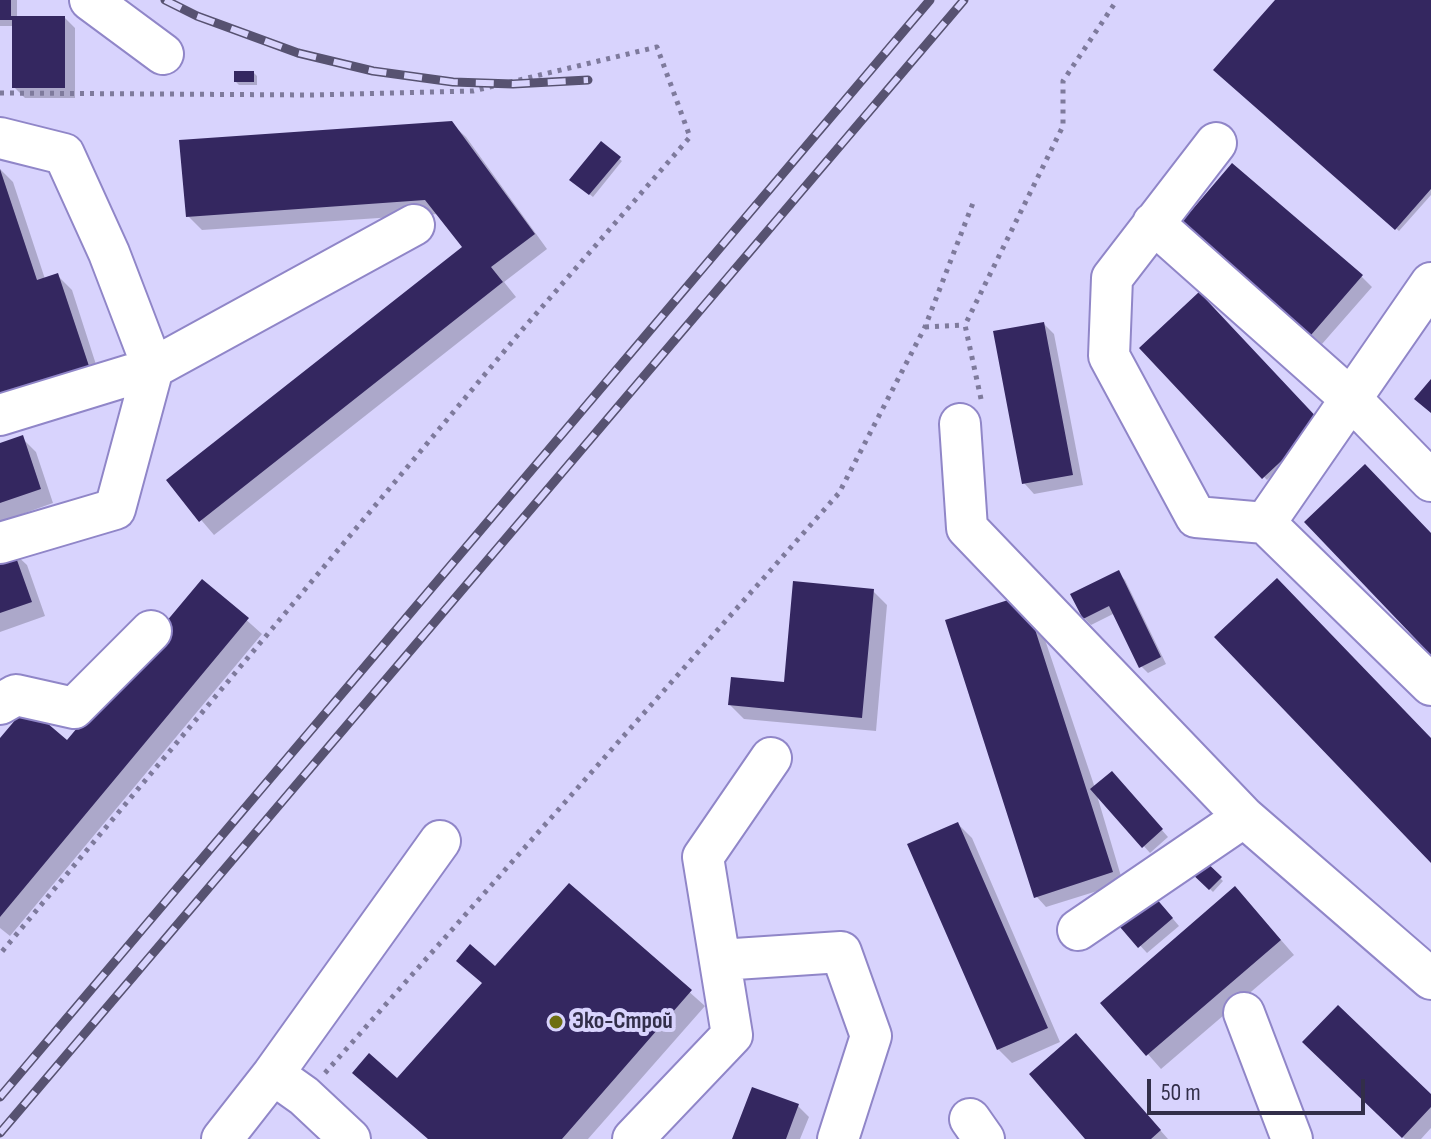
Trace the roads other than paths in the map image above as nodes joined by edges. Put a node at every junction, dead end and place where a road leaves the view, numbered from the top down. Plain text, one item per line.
1 (90, 0) edge
2 (163, 54) dead end
3 (0, 138) edge
4 (1216, 143) dead end
5 (1153, 223) junction
6 (414, 225) dead end
7 (1431, 283) edge
8 (153, 368) junction
9 (1351, 399) junction
10 (970, 412) road end
11 (0, 415) edge
12 (1431, 481) edge
13 (1265, 523) junction
14 (0, 543) edge
15 (151, 631) dead end
16 (1431, 685) edge
17 (0, 704) edge
18 (771, 758) dead end
19 (1244, 817) junction
20 (440, 841) dead end
21 (1078, 930) dead end
22 (720, 960) junction
23 (1431, 979) edge
24 (1244, 1013) dead end
25 (288, 1085) junction
26 (222, 1139) edge
27 (350, 1139) edge
28 (633, 1139) edge
29 (838, 1139) edge
30 (1292, 1139) edge

1 - 2 lane
3 - 8 lane
4 - 5 lane
5 - 9 lane
5 - 13 lane
6 - 8 lane
7 - 9 lane
8 - 11 lane
8 - 14 lane
9 - 12 lane
9 - 13 lane
10 - 19 lane
13 - 16 lane
15 - 17 lane
18 - 22 lane
19 - 21 lane
19 - 23 lane
20 - 25 lane
22 - 28 lane
22 - 29 lane
24 - 30 lane
25 - 26 lane
25 - 27 lane

